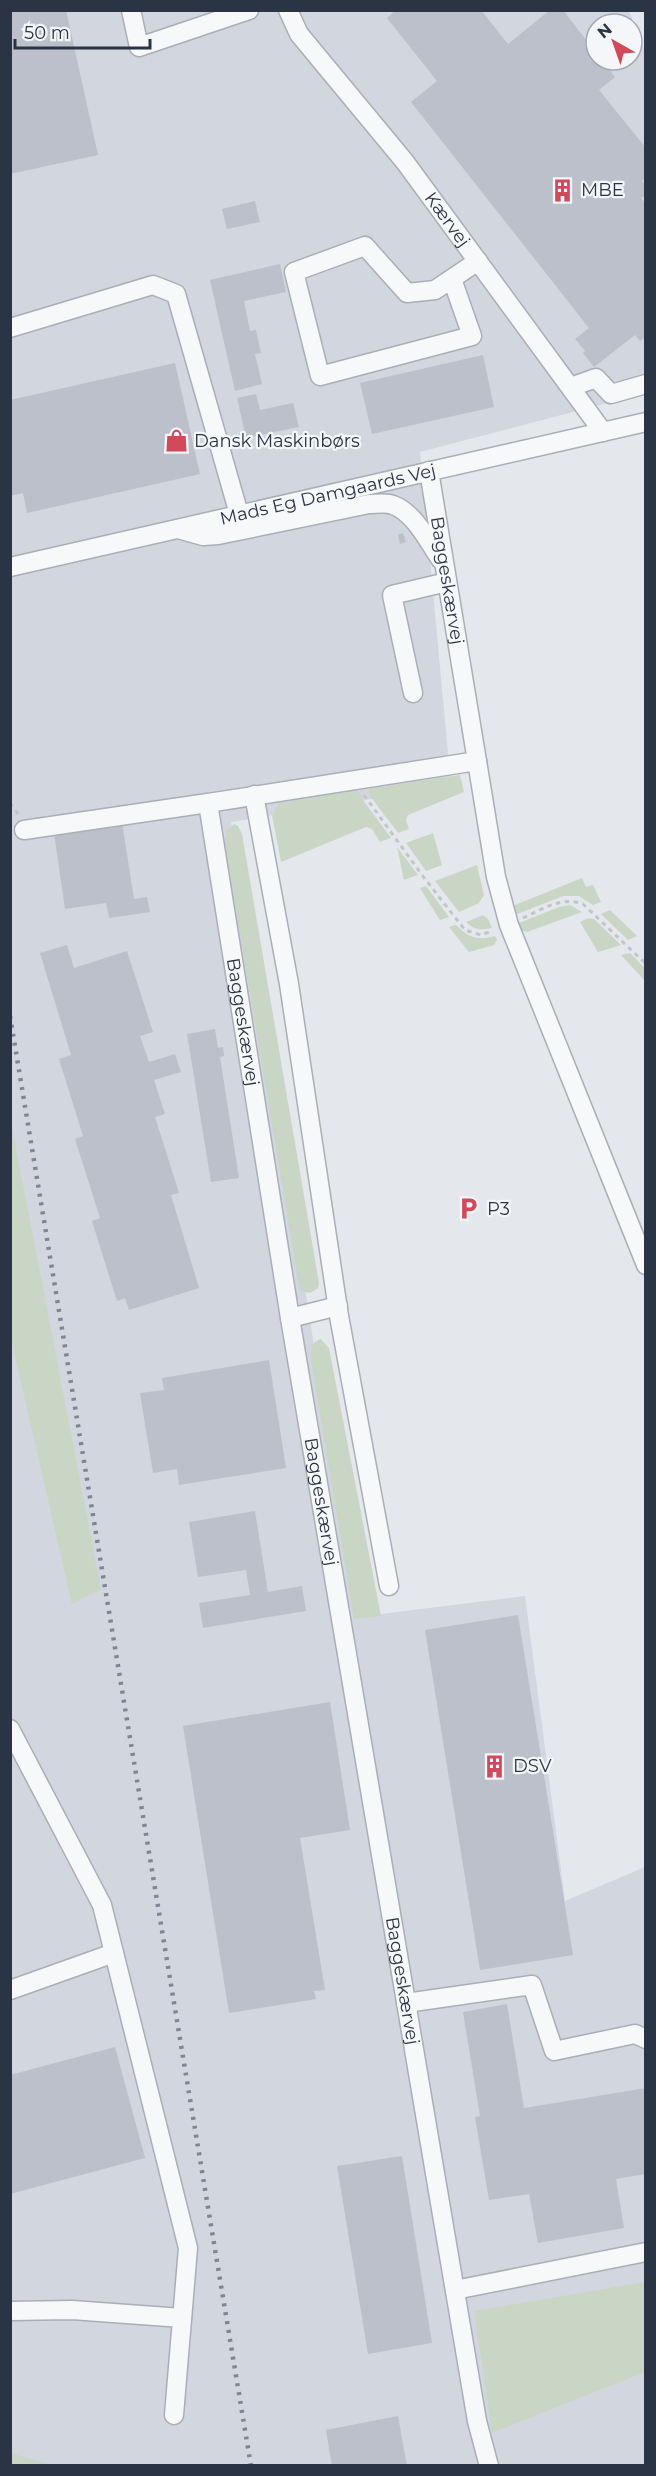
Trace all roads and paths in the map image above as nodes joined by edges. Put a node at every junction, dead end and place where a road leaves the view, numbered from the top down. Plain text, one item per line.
1 (131, 10) edge
2 (249, 10) edge
3 (288, 10) edge
4 (478, 261) junction
5 (452, 279) junction
6 (10, 328) edge
7 (645, 384) edge
8 (571, 387) junction
9 (645, 422) edge
10 (603, 432) junction
11 (429, 471) junction
12 (238, 514) junction
13 (175, 528) junction
14 (10, 567) edge
15 (445, 573) junction
16 (413, 693) dead end
17 (477, 761) junction
18 (254, 795) junction
19 (207, 803) junction
20 (10, 804) edge
21 (22, 824) joint
22 (645, 1265) edge
23 (338, 1306) junction
24 (290, 1318) junction
25 (389, 1587) dead end
26 (10, 1729) edge
27 (114, 1953) junction
28 (10, 1990) edge
29 (406, 2003) junction
30 (645, 2039) edge
31 (645, 2252) edge
32 (454, 2290) junction
33 (10, 2311) edge
34 (182, 2318) junction
35 (174, 2415) dead end
36 (489, 2466) edge

1 - 2 street
3 - 4 street, Kærvej
4 - 5 street
4 - 8 street, Kærvej
5 - 5 street
6 - 12 street
7 - 8 street
8 - 10 street, Kærvej
9 - 10 street, Mads Eg Damgaards Vej
10 - 11 street, Mads Eg Damgaards Vej
11 - 12 street, Mads Eg Damgaards Vej
11 - 15 street, Baggeskærvej
12 - 13 street, Mads Eg Damgaards Vej
13 - 14 street, Mads Eg Damgaards Vej
13 - 15 street
15 - 16 street
15 - 17 street, Baggeskærvej
17 - 18 street
17 - 22 street, Baggeskærvej
18 - 19 street
18 - 23 street
19 - 21 street
19 - 24 street, Baggeskærvej
20 - 21 path
23 - 24 street
23 - 25 street
24 - 29 street, Baggeskærvej
26 - 27 street
27 - 28 street
27 - 34 street
29 - 30 street
29 - 32 street, Baggeskærvej
31 - 32 street
32 - 36 street, Baggeskærvej
33 - 34 street
34 - 35 street

